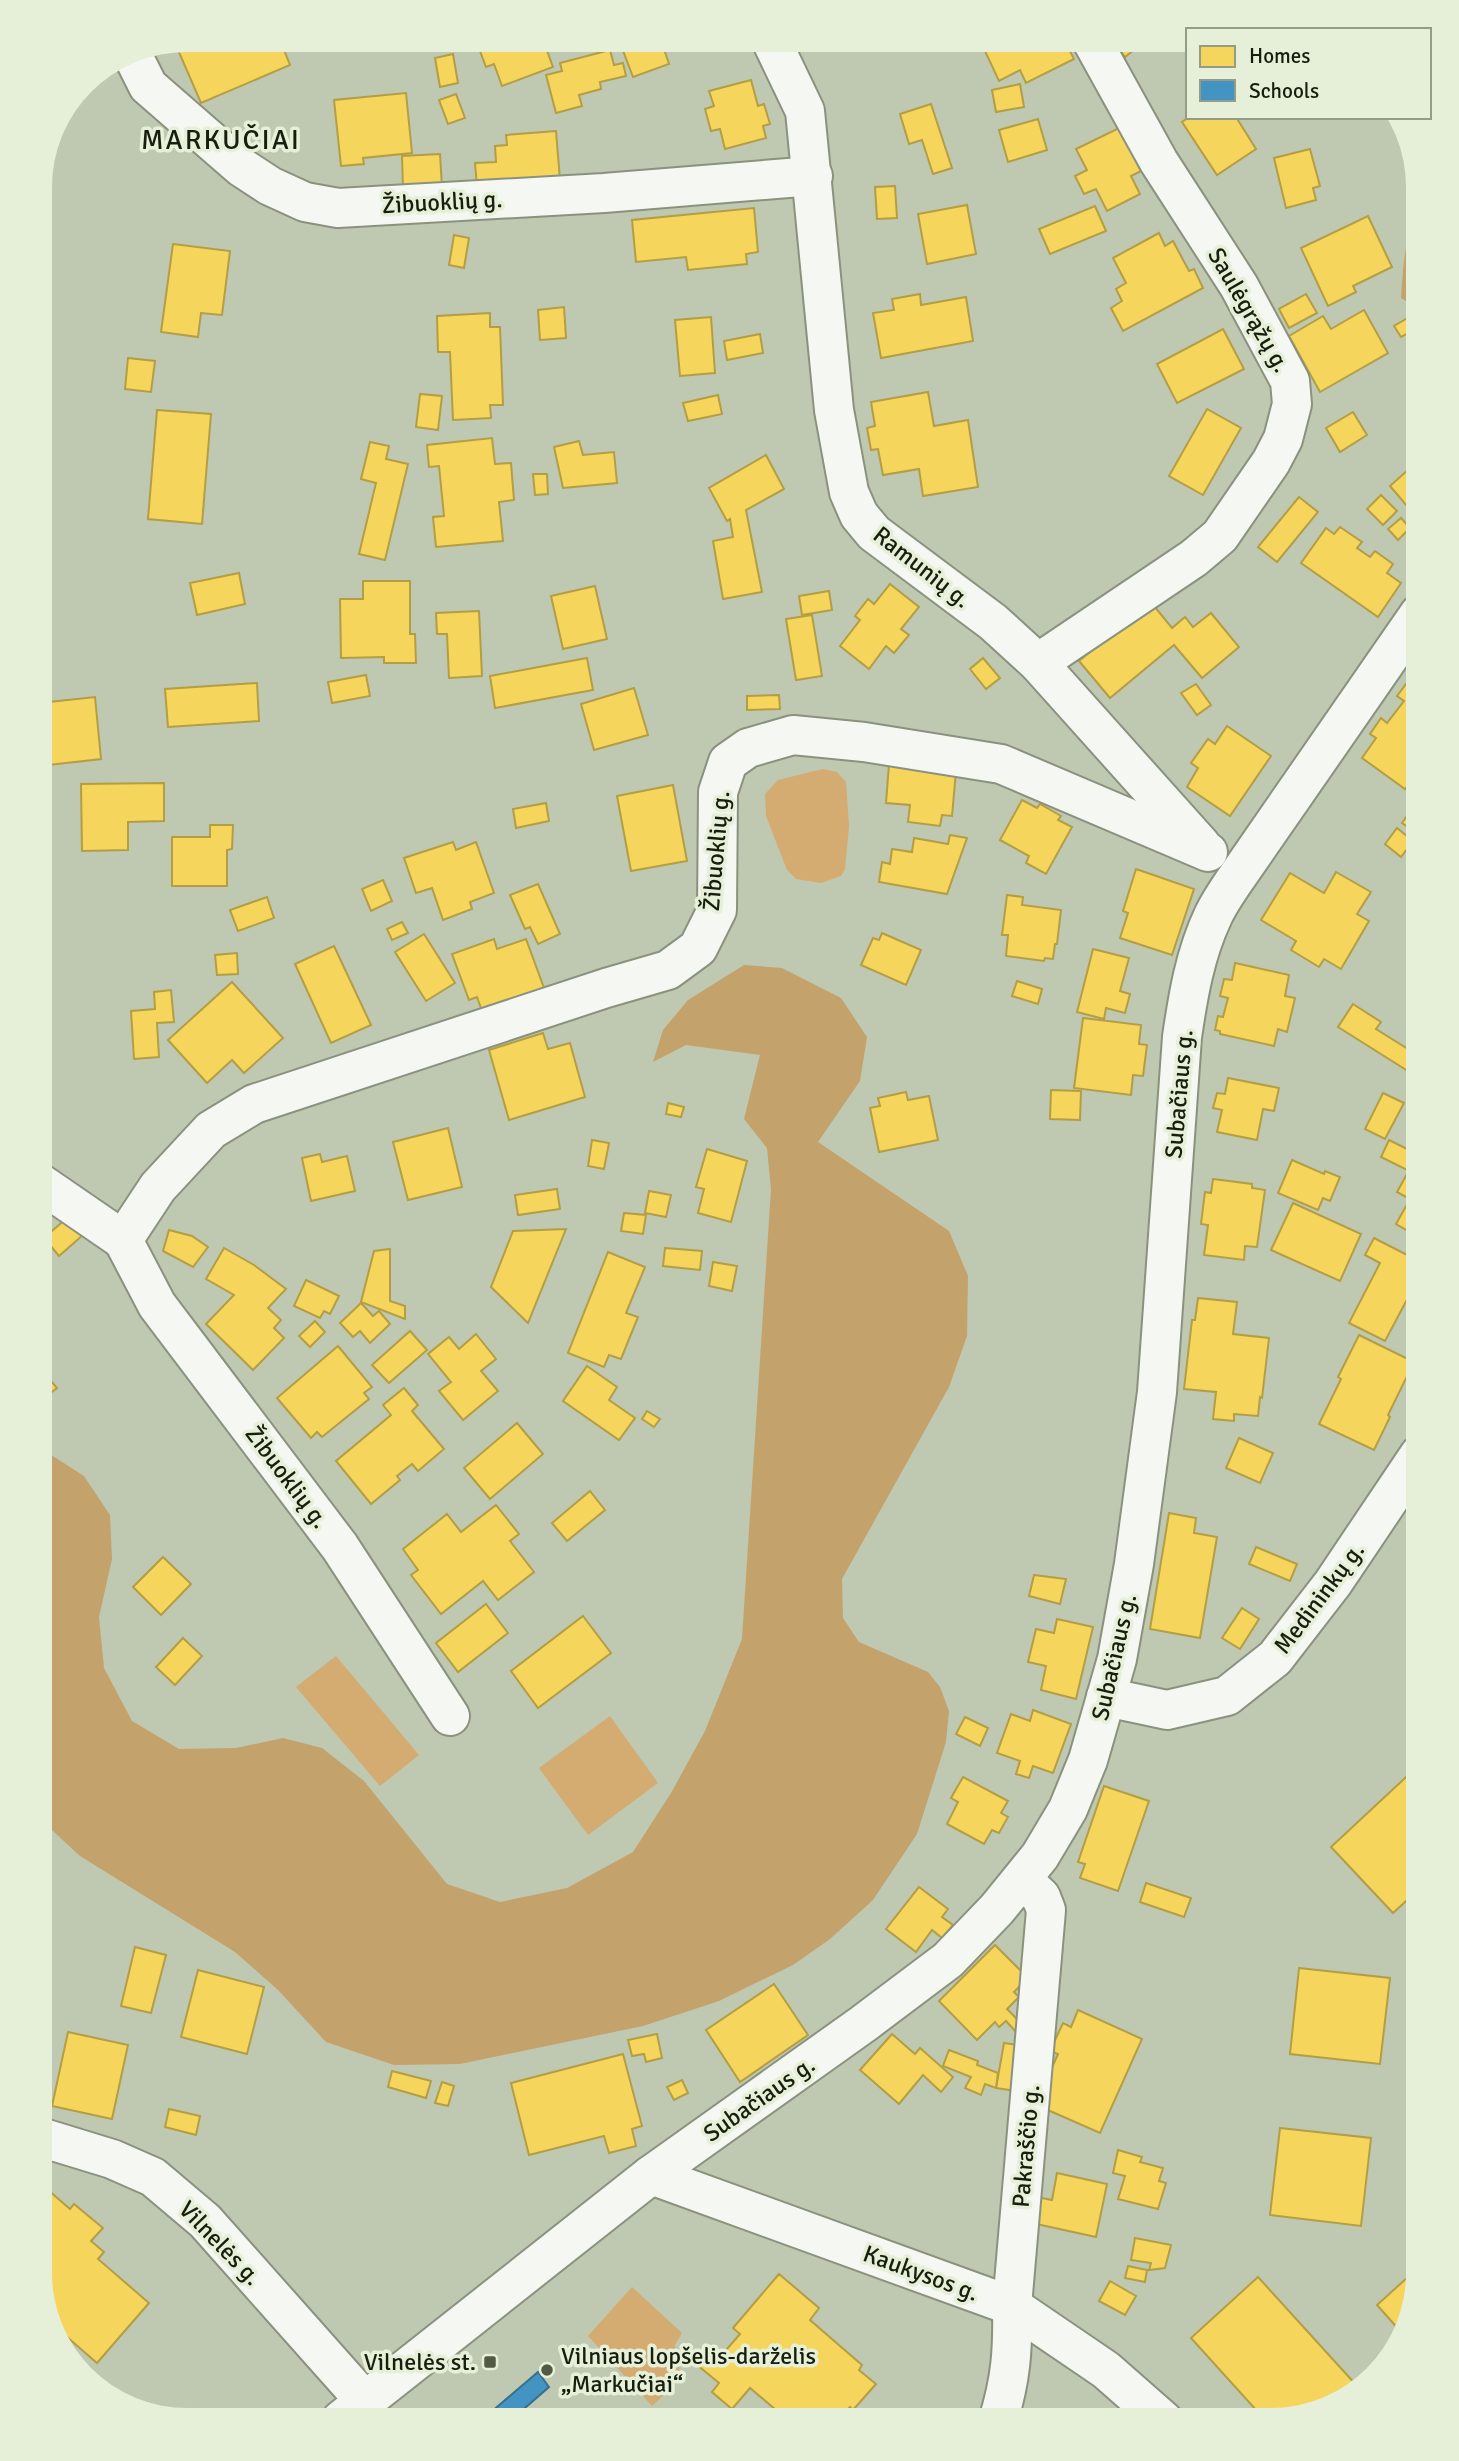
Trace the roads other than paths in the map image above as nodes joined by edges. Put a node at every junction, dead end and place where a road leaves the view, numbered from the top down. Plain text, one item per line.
1 (777, 53) edge
2 (1099, 53) edge
3 (136, 63) edge
4 (813, 176) junction
5 (1406, 633) edge
6 (1038, 663) junction
7 (1208, 852) junction
8 (1239, 874) junction
9 (53, 1191) edge
10 (123, 1240) junction
11 (1406, 1474) edge
12 (1106, 1697) junction
13 (450, 1716) dead end
14 (1022, 1880) junction
15 (52, 2141) edge
16 (651, 2175) junction
17 (1012, 2306) junction
18 (351, 2408) edge
19 (357, 2408) edge
20 (1002, 2408) edge
21 (1149, 2408) edge

1 - 4 street, Ramunių g.
2 - 6 street, Saulėgrąžų g.
3 - 4 street, Žibuoklių g.
4 - 6 street, Ramunių g.
5 - 8 street, Subačiaus g.
6 - 7 street, Ramunių g.
7 - 8 street, Ramunių g.
7 - 10 street, Žibuoklių g.
8 - 12 street, Subačiaus g.
9 - 10 street, Žibuoklių g.
10 - 13 street, Žibuoklių g.
11 - 12 street, Medininkų g.
12 - 14 street, Subačiaus g.
14 - 16 street, Subačiaus g.
14 - 17 street, Pakraščio g.
15 - 18 street, Vilnelės g.
16 - 17 street, Kaukysos g.
16 - 19 street, Subačiaus g.
17 - 20 street, Pakraščio g.
17 - 21 street, Kaukysos g.

